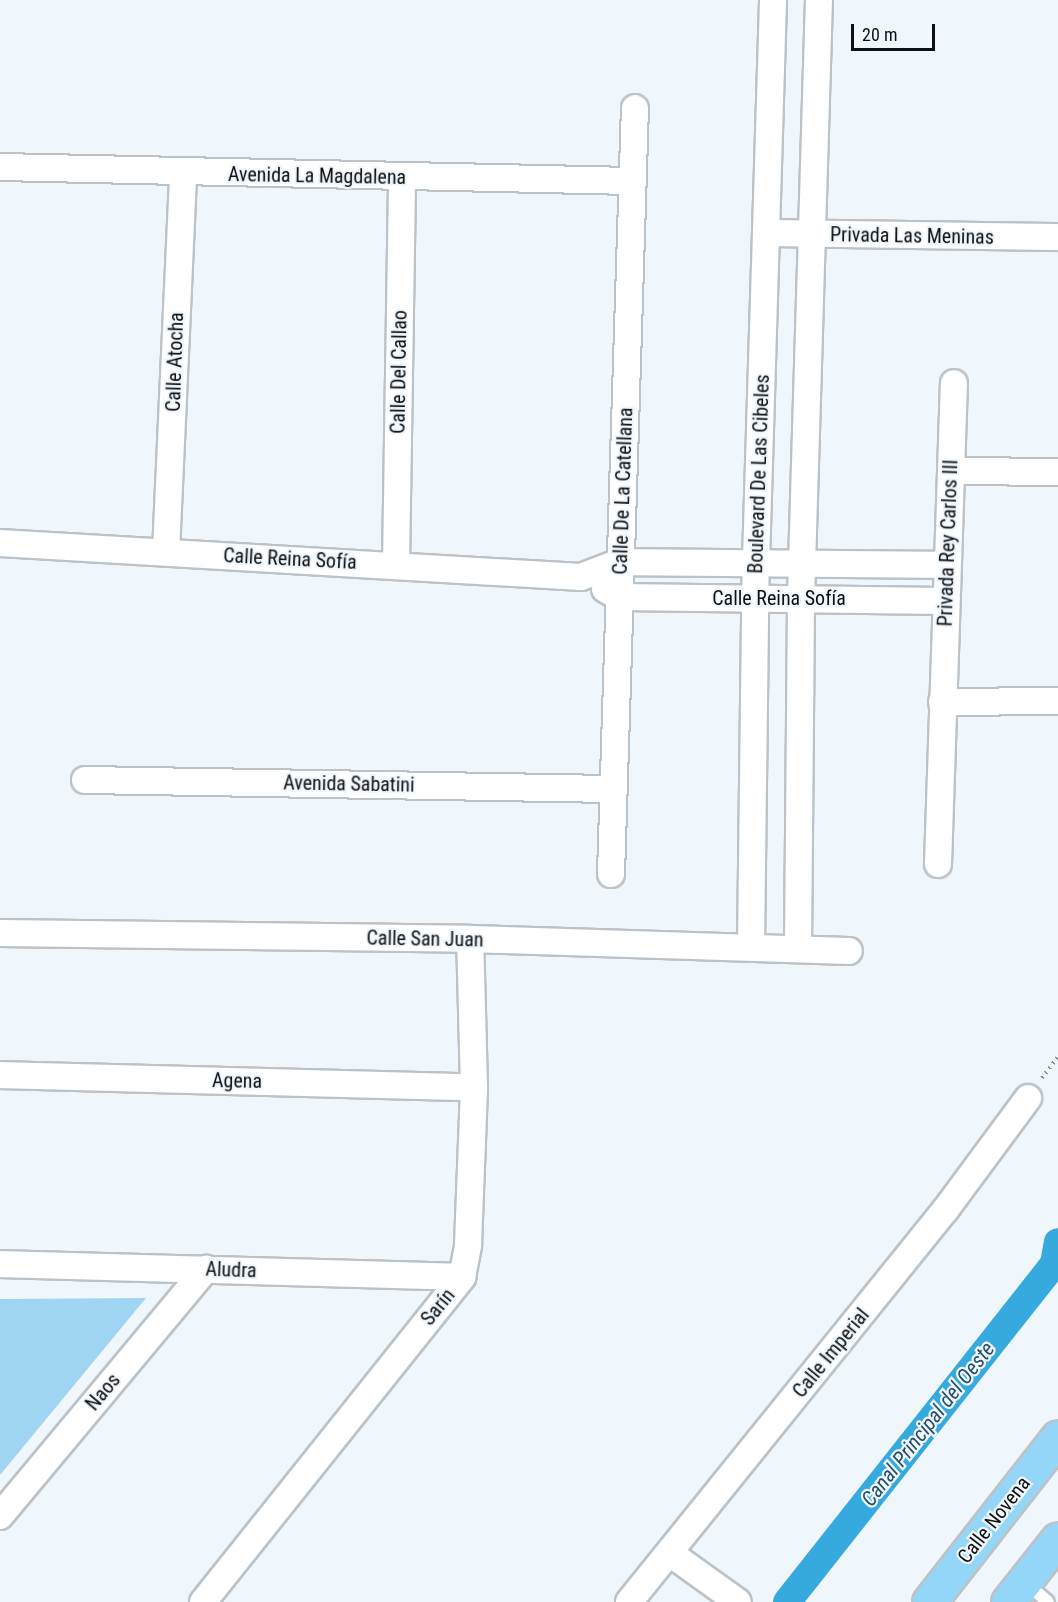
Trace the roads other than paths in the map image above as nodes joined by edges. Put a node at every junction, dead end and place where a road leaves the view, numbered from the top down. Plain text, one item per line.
1 (773, 0) edge
2 (819, 0) edge
3 (635, 108) dead end
4 (0, 167) edge
5 (183, 172) junction
6 (402, 178) junction
7 (633, 181) junction
8 (766, 233) junction
9 (812, 235) junction
10 (1058, 237) edge
11 (954, 383) dead end
12 (951, 471) junction
13 (1058, 472) edge
14 (0, 543) edge
15 (166, 552) junction
16 (756, 561) junction
17 (620, 562) junction
18 (688, 563) junction
19 (802, 563) junction
20 (874, 564) junction
21 (946, 565) junction
22 (396, 566) junction
23 (581, 577) junction
24 (619, 597) junction
25 (687, 598) junction
26 (756, 598) junction
27 (801, 598) junction
28 (874, 599) junction
29 (946, 602) junction
30 (1058, 701) edge
31 (942, 702) junction
32 (85, 780) dead end
33 (613, 789) junction
34 (939, 864) dead end
35 (611, 874) dead end
36 (0, 933) edge
37 (470, 939) junction
38 (751, 947) junction
39 (798, 947) junction
40 (849, 951) dead end
41 (0, 1076) edge
42 (474, 1087) junction
43 (1028, 1098) dead end
44 (0, 1264) edge
45 (206, 1269) junction
46 (462, 1277) junction
47 (1058, 1437) edge
48 (0, 1516) edge
49 (1058, 1539) edge
50 (671, 1554) junction
51 (1027, 1595) edge
52 (203, 1602) edge
53 (629, 1602) edge
54 (738, 1602) edge
55 (929, 1602) edge

1 - 8 street, Boulevard De Las Cibeles
2 - 9 street
3 - 7 street, Calle De La Catellana
4 - 5 street, Avenida La Magdalena
5 - 6 street, Avenida La Magdalena
5 - 15 street, Calle Atocha
6 - 7 street, Avenida La Magdalena
6 - 22 street, Calle Del Callao
7 - 17 street, Calle De La Catellana
8 - 9 street, Privada Las Meninas
8 - 16 street, Boulevard De Las Cibeles
9 - 10 street, Privada Las Meninas
9 - 19 street
11 - 12 street, Privada Rey Carlos III
12 - 13 street
12 - 21 street, Privada Rey Carlos III
14 - 15 street, Calle Reina Sofía
15 - 22 street, Calle Reina Sofía
16 - 18 street, Calle Reina Sofía
16 - 19 street, Calle Reina Sofía
16 - 26 street, Boulevard De Las Cibeles
17 - 18 street, Calle Reina Sofía
17 - 23 street, Calle Reina Sofía
17 - 24 street, Calle De La Catellana
18 - 25 street
19 - 20 street, Calle Reina Sofía
19 - 27 street
20 - 21 street, Calle Reina Sofía
20 - 28 street
21 - 29 street, Privada Rey Carlos III
22 - 23 street, Calle Reina Sofía
23 - 24 street, Calle Reina Sofía
24 - 25 street, Calle Reina Sofía
24 - 33 street, Calle De La Catellana
25 - 26 street, Calle Reina Sofía
26 - 27 street, Calle Reina Sofía
26 - 38 street, Boulevard De Las Cibeles
27 - 28 street, Calle Reina Sofía
27 - 39 street
28 - 29 street, Calle Reina Sofía
29 - 31 street, Privada Rey Carlos III
30 - 31 street
31 - 34 street, Privada Rey Carlos III
32 - 33 street, Avenida Sabatini
33 - 35 street, Calle De La Catellana
36 - 37 street, Calle San Juan
37 - 38 street, Calle San Juan
37 - 42 street, Sarín
38 - 39 street, Calle San Juan
39 - 40 street, Calle San Juan
41 - 42 street, Agena
42 - 46 street, Sarín
43 - 50 street, Calle Imperial
44 - 45 street, Aludra
45 - 46 street, Aludra
45 - 48 street, Naos
46 - 52 street, Sarín
47 - 55 main road, Calle Novena
49 - 51 main road
50 - 53 street, Calle Imperial
50 - 54 street

